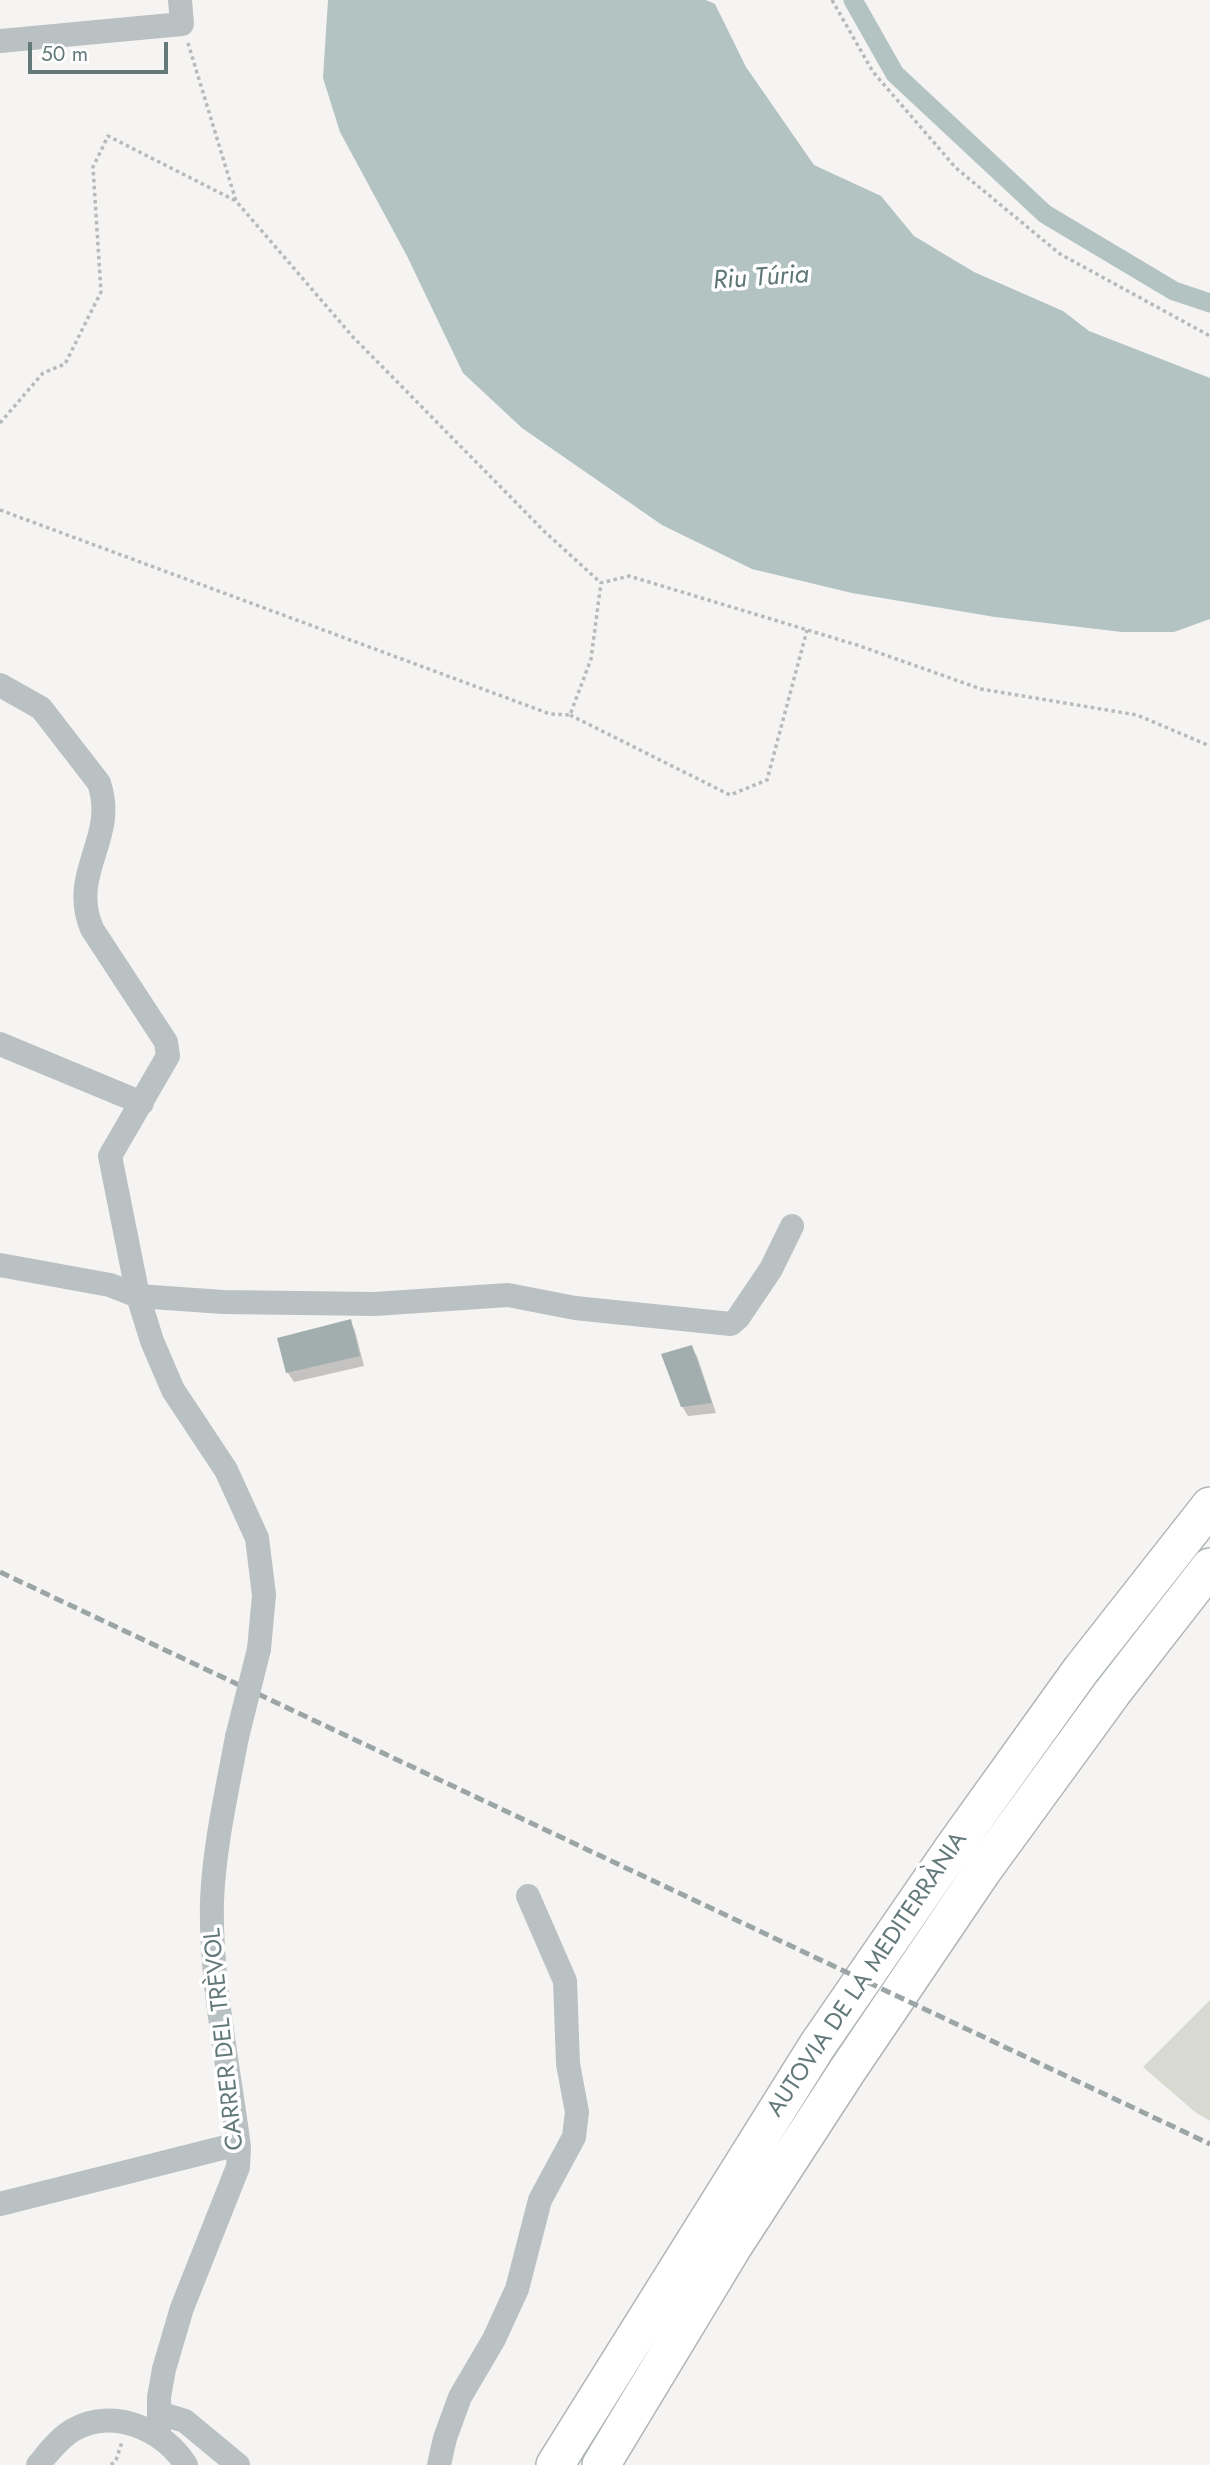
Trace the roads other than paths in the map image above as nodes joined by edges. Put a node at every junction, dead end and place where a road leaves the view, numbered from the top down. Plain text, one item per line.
1 (181, 12) edge
2 (0, 41) edge
3 (0, 685) edge
4 (0, 1044) edge
5 (142, 1103) junction
6 (792, 1226) dead end
7 (0, 1265) edge
8 (138, 1296) junction
9 (1210, 1506) edge
10 (1210, 1567) edge
11 (528, 1896) dead end
12 (238, 2144) junction
13 (0, 2204) edge
14 (159, 2424) junction
15 (38, 2465) edge
16 (186, 2465) edge
17 (238, 2465) edge
18 (439, 2465) edge
19 (555, 2465) edge
20 (601, 2465) edge

1 - 2 street
3 - 5 street, CARRER DEL TRÈVOL
4 - 5 street
5 - 8 street, CARRER DEL TRÈVOL
6 - 8 street
7 - 8 street
8 - 12 street, CARRER DEL TRÈVOL, bridge
9 - 19 highway, AUTOVIA DE LA MEDITERRÀNIA
10 - 20 highway, AUTOVIA DE LA MEDITERRÀNIA
11 - 18 street
12 - 13 street
12 - 14 street, CARRER DEL TRÈVOL
14 - 15 street
14 - 16 street
14 - 17 street

